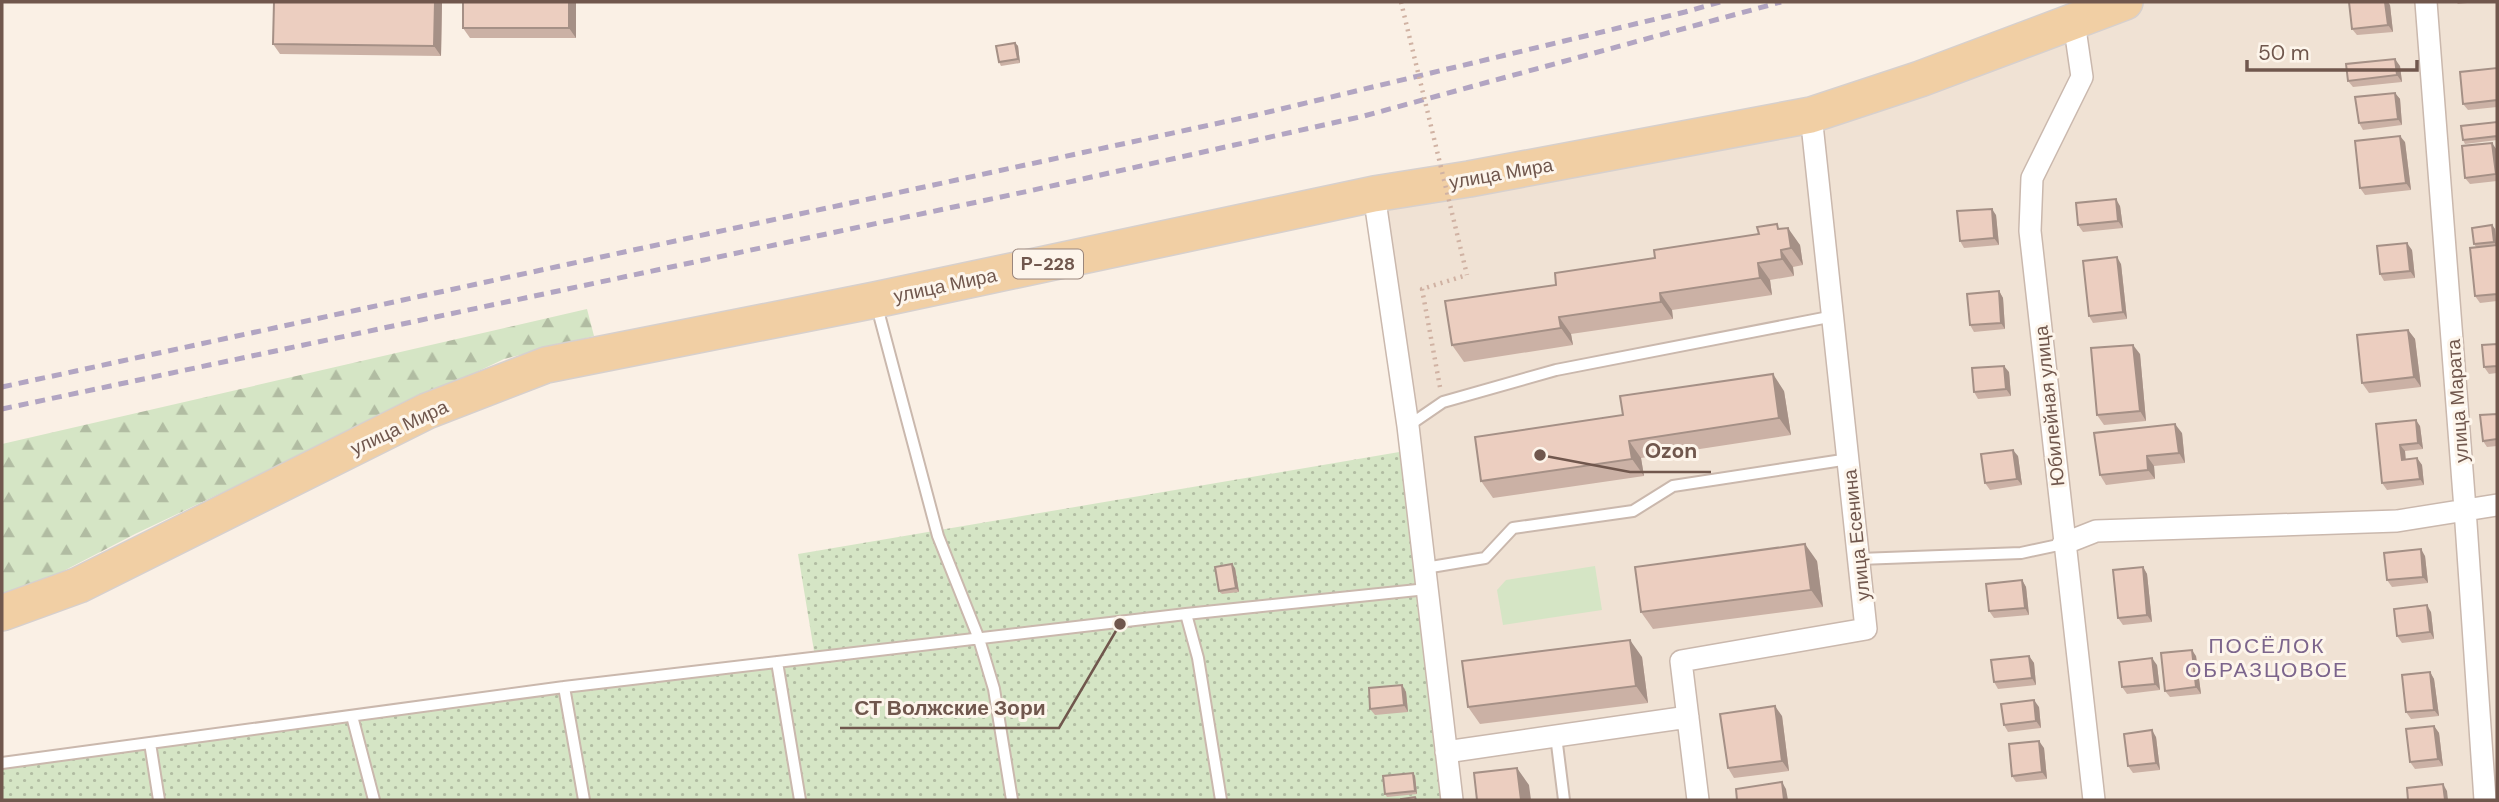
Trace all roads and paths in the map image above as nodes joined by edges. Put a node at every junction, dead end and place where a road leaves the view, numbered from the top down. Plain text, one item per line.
1 (1401, 2) edge
2 (2125, 2) edge
3 (2426, 2) edge
4 (2074, 22) junction
5 (1811, 115) junction
6 (1374, 194) junction
7 (875, 300) junction
8 (1834, 316) junction
9 (1443, 402) junction
10 (1408, 426) junction
11 (1849, 459) junction
12 (2497, 505) edge
13 (2465, 509) junction
14 (2063, 544) junction
15 (1859, 559) junction
16 (1426, 579) junction
17 (2, 613) edge
18 (1186, 614) junction
19 (979, 639) junction
20 (777, 662) junction
21 (564, 687) junction
22 (352, 716) junction
23 (1688, 717) junction
24 (1556, 736) junction
25 (150, 743) junction
26 (1446, 752) junction
27 (2, 763) edge
28 (159, 800) edge
29 (374, 800) edge
30 (584, 800) edge
31 (800, 800) edge
32 (1012, 800) edge
33 (1221, 800) edge
34 (1452, 800) edge
35 (1564, 800) edge
36 (1698, 800) edge
37 (2094, 800) edge
38 (2485, 800) edge

1 - 9 path, bridge
2 - 4 main road, улица Мира / Р-228
3 - 13 street, улица Марата
4 - 5 main road, улица Мира / Р-228
4 - 14 street, Юбилейная улица
5 - 6 main road, улица Мира / Р-228
5 - 8 street, улица Есенина
6 - 7 main road, улица Мира / Р-228
6 - 10 street
7 - 17 main road, улица Мира / Р-228
7 - 19 lane
8 - 9 lane
8 - 11 street, улица Есенина
9 - 10 lane
10 - 16 street
11 - 15 street, улица Есенина
11 - 16 lane
12 - 13 street
13 - 14 street
13 - 38 street, улица Марата
14 - 15 lane
14 - 37 street, Юбилейная улица
15 - 23 street, улица Есенина
16 - 18 lane
16 - 26 street
18 - 19 lane
18 - 33 lane
19 - 20 lane
19 - 32 lane
20 - 21 lane
20 - 31 lane
21 - 22 lane
21 - 30 lane
22 - 25 lane
22 - 29 lane
23 - 24 street
23 - 36 street, улица Есенина
24 - 26 street
24 - 35 lane
25 - 27 lane
25 - 28 lane
26 - 34 street

